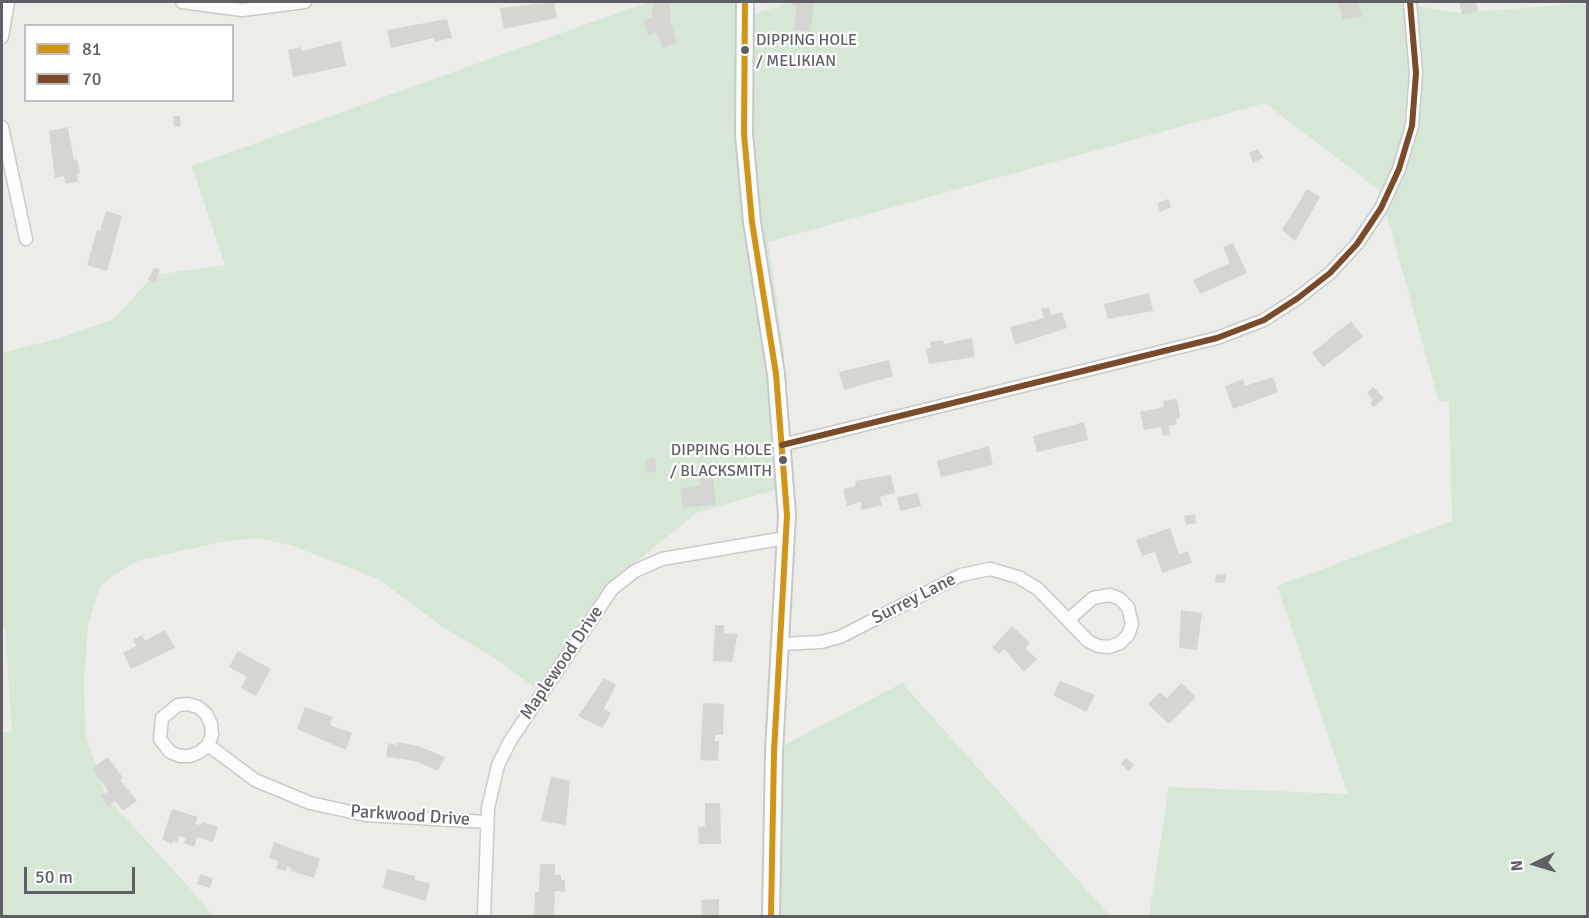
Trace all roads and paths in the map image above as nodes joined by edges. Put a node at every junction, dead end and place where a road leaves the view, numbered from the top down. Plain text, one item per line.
1 (8, 2) edge
2 (182, 2) edge
3 (305, 2) edge
4 (745, 2) edge
5 (1410, 2) edge
6 (2, 37) edge
7 (2, 127) edge
8 (26, 239) dead end
9 (782, 445) junction
10 (785, 538) junction
11 (1068, 620) junction
12 (781, 644) junction
13 (208, 745) junction
14 (487, 822) junction
15 (484, 916) edge
16 (771, 916) edge

1 - 6 street
2 - 3 street
4 - 9 main road
5 - 9 street
7 - 8 street
9 - 10 main road
10 - 12 main road
10 - 14 street, Maplewood Drive
11 - 11 street, Surrey Lane
11 - 12 street, Surrey Lane
12 - 16 main road
13 - 13 street
13 - 14 street, Parkwood Drive
14 - 15 street, Maplewood Drive

